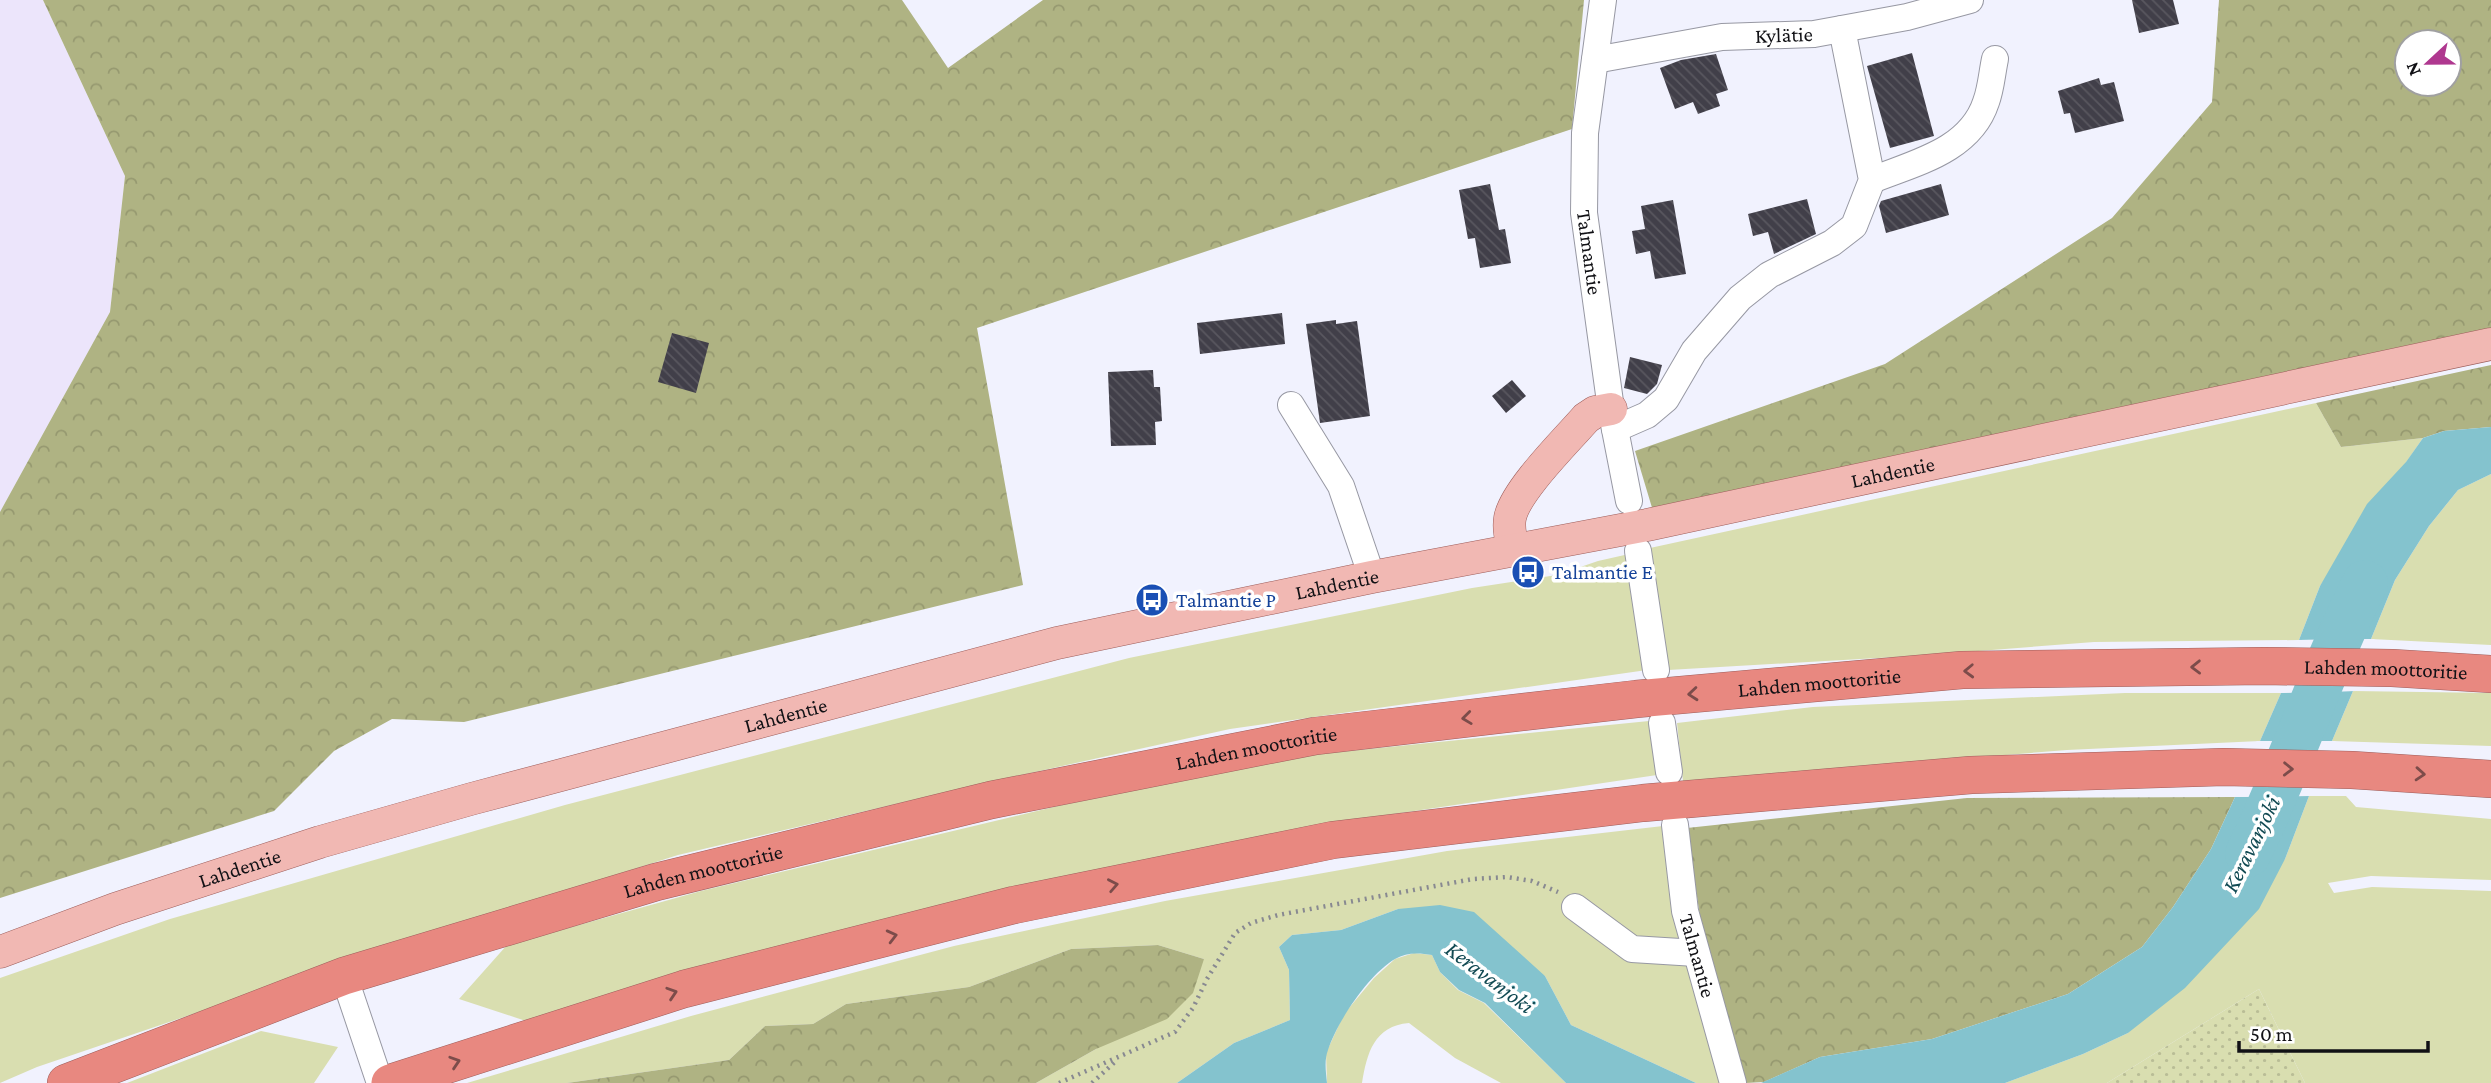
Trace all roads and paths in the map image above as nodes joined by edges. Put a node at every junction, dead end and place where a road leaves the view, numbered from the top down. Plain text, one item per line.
1 (1603, 0) edge
2 (1970, 0) edge
3 (1842, 29) junction
4 (1995, 59) dead end
5 (1594, 60) junction
6 (1872, 180) junction
7 (2491, 344) edge
8 (1290, 405) dead end
9 (1613, 419) junction
10 (1629, 501) dead end
11 (1514, 551) junction
12 (1638, 551) dead end
13 (1372, 577) junction
14 (1656, 670) dead end
15 (2491, 674) edge
16 (1662, 723) dead end
17 (1669, 772) dead end
18 (2491, 779) edge
19 (1675, 825) dead end
20 (1575, 907) joint
21 (0, 952) edge
22 (1696, 953) junction
23 (345, 976) junction
24 (1121, 1057) junction
25 (66, 1083) edge
26 (380, 1083) edge
27 (390, 1083) edge
28 (1059, 1083) edge
29 (1092, 1083) edge
30 (1733, 1083) edge

1 - 5 street, Talmantie
2 - 3 street, Kylätie
3 - 5 street, Kylätie
3 - 6 street
4 - 6 street
5 - 9 street, Talmantie
6 - 9 street
7 - 11 main road, Lahdentie
8 - 13 street
9 - 10 street, Talmantie
9 - 11 main road
11 - 13 main road, Lahdentie
12 - 14 street
13 - 21 main road, Lahdentie
15 -> 23 highway, Lahden moottoritie
16 - 17 street
27 -> 18 highway
19 - 22 street, Talmantie
20 - 22 street
20 - 24 path
22 - 30 street, Talmantie
23 - 25 highway, Lahden moottoritie
23 - 26 street
24 - 28 path
24 - 29 path

